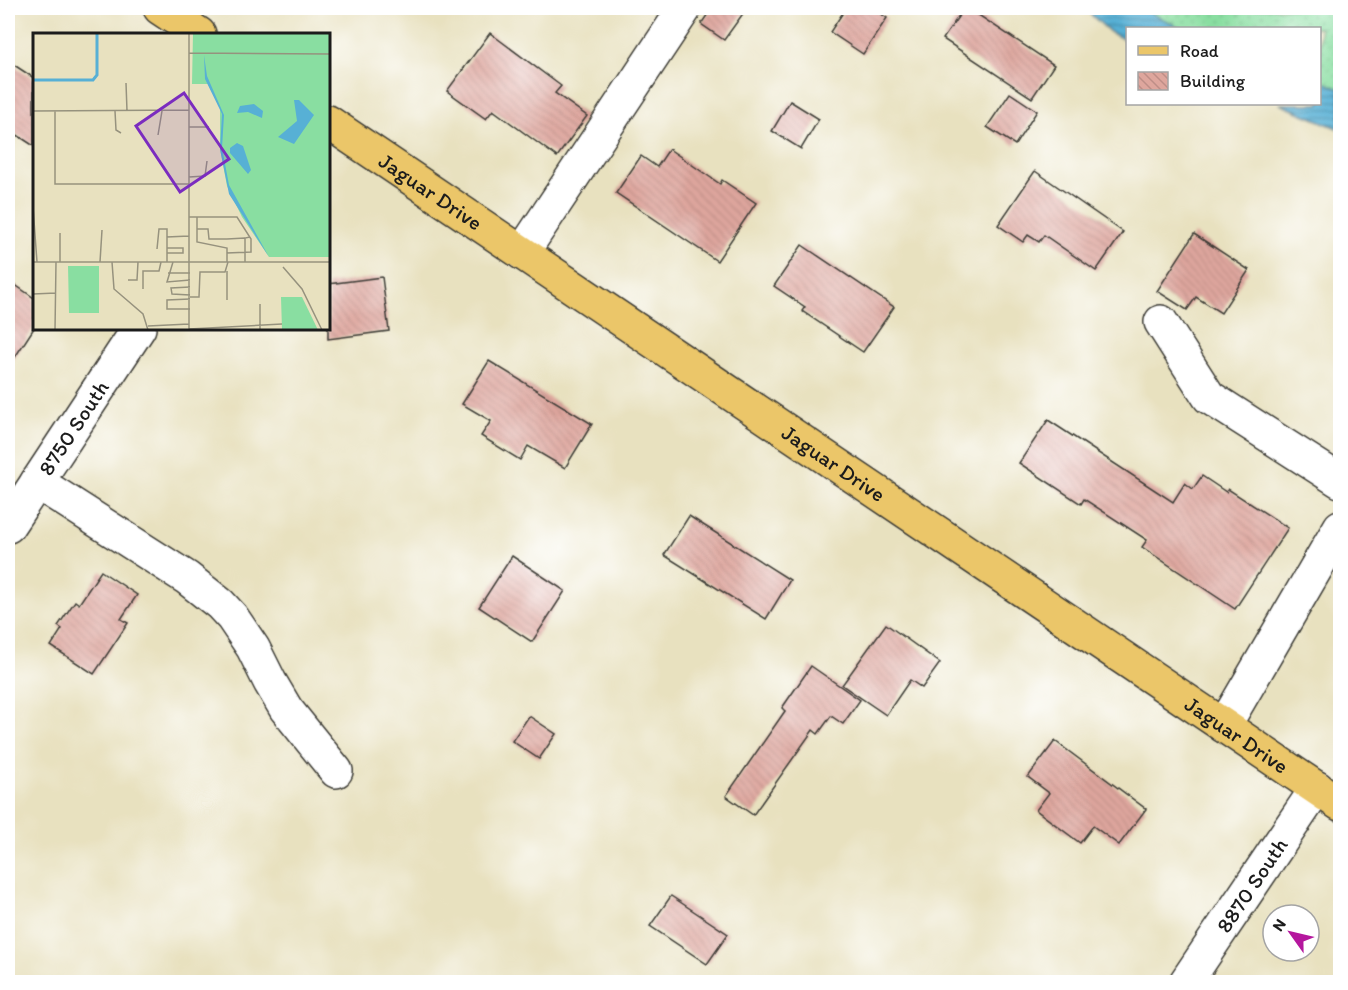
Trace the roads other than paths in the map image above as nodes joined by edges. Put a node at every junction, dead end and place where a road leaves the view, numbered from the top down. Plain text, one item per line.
1 (160, 8) edge
2 (685, 8) edge
3 (198, 33) edge
4 (330, 123) edge
5 (522, 253) junction
6 (1161, 322) dead end
7 (138, 330) edge
8 (1341, 481) edge
9 (37, 482) junction
10 (8, 526) edge
11 (1341, 527) edge
12 (1224, 726) junction
13 (336, 771) dead end
14 (1329, 796) edge
15 (1186, 982) edge

1 - 3 main road
2 - 5 street
4 - 5 main road, Jaguar Drive
5 - 12 main road, Jaguar Drive
6 - 8 street
7 - 9 street, 8750 South
9 - 10 street, 8750 South
9 - 13 street
11 - 12 street
12 - 14 main road, Jaguar Drive
14 - 15 street, 8870 South

